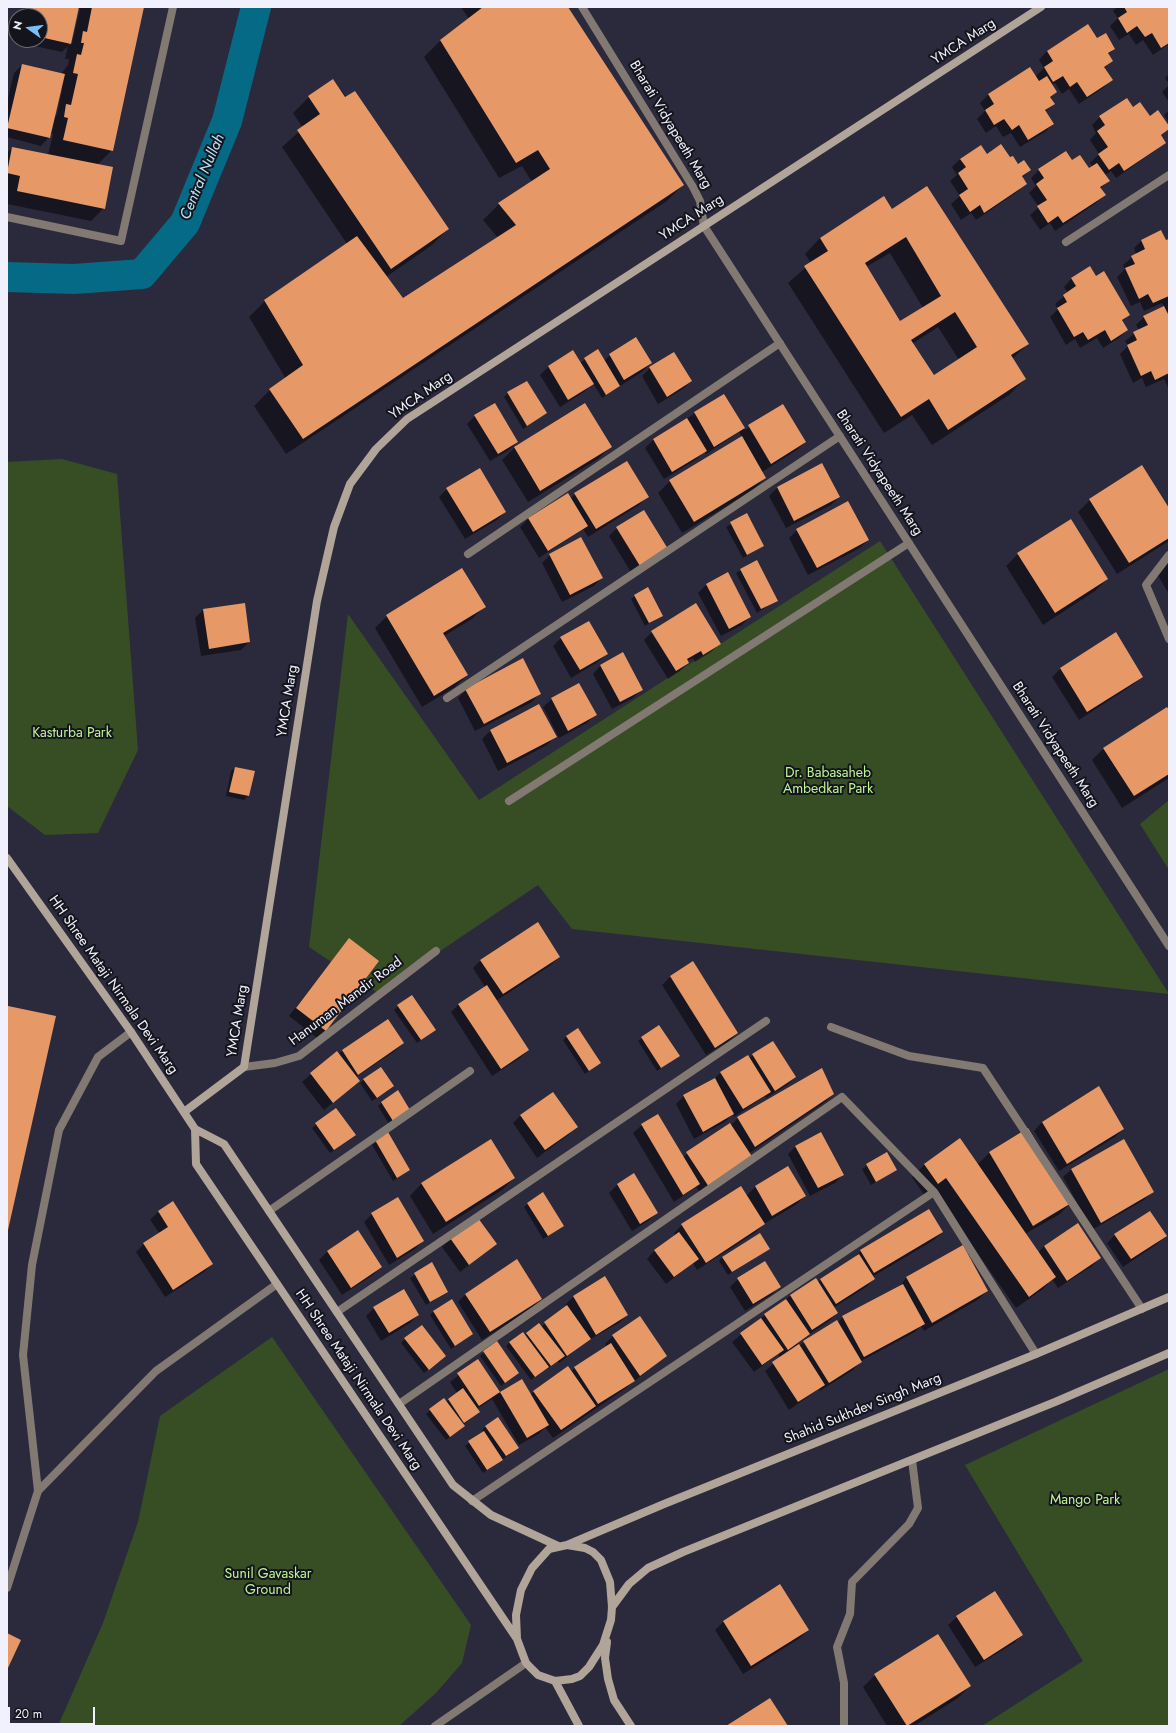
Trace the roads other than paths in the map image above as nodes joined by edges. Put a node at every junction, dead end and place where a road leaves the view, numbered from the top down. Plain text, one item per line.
1 (173, 7) edge
2 (582, 7) edge
3 (1041, 7) edge
4 (1169, 175) edge
5 (7, 217) edge
6 (704, 226) junction
7 (1066, 242) dead end
8 (780, 343) junction
9 (840, 436) junction
10 (909, 543) junction
11 (468, 554) dead end
12 (1169, 555) edge
13 (1169, 639) edge
14 (447, 698) dead end
15 (509, 801) dead end
16 (7, 858) edge
17 (1169, 946) edge
18 (436, 951) dead end
19 (766, 1021) dead end
20 (832, 1027) dead end
21 (131, 1032) junction
22 (244, 1067) junction
23 (470, 1071) dead end
24 (184, 1112) junction
25 (195, 1129) junction
26 (934, 1192) junction
27 (268, 1212) junction
28 (277, 1284) junction
29 (1169, 1297) edge
30 (1142, 1309) junction
31 (337, 1312) junction
32 (1169, 1353) edge
33 (1036, 1354) junction
34 (399, 1404) junction
35 (912, 1460) junction
36 (38, 1491) junction
37 (472, 1500) junction
38 (567, 1545) junction
39 (558, 1546) junction
40 (7, 1588) edge
41 (612, 1607) junction
42 (608, 1633) junction
43 (517, 1639) junction
44 (526, 1663) junction
45 (555, 1681) junction
46 (434, 1726) edge
47 (579, 1726) edge
48 (631, 1726) edge
49 (844, 1726) edge

1 - 5 street
2 - 6 street, Bharati Vidyapeeth Marg
3 - 6 main road, YMCA Marg
4 - 7 street
6 - 8 street, Bharati Vidyapeeth Marg
6 - 22 main road, YMCA Marg
8 - 9 street, Bharati Vidyapeeth Marg
8 - 11 street
9 - 10 street, Bharati Vidyapeeth Marg
9 - 14 street
10 - 15 street
10 - 17 street, Bharati Vidyapeeth Marg
12 - 13 street
16 - 21 main road, HH Shree Mataji Nirmala Devi Marg
18 - 22 street, Hanuman Mandir Road
19 - 31 street
20 - 30 street
21 - 24 main road, HH Shree Mataji Nirmala Devi Marg
21 - 36 street
22 - 24 main road, YMCA Marg
23 - 27 street
24 - 25 main road, HH Shree Mataji Nirmala Devi Marg
25 - 27 main road, HH Shree Mataji Nirmala Devi Marg
25 - 28 main road, HH Shree Mataji Nirmala Devi Marg
26 - 33 street
26 - 34 street
26 - 37 street
27 - 31 main road, HH Shree Mataji Nirmala Devi Marg
28 - 36 street
28 - 43 main road, HH Shree Mataji Nirmala Devi Marg
29 - 30 main road, Shahid Sukhdev Singh Marg
30 - 33 main road, Shahid Sukhdev Singh Marg
31 - 34 main road, HH Shree Mataji Nirmala Devi Marg
32 - 35 main road
33 - 38 main road, Shahid Sukhdev Singh Marg
34 - 37 main road, HH Shree Mataji Nirmala Devi Marg
35 - 41 main road
35 - 49 street
36 - 40 street
37 - 39 main road, HH Shree Mataji Nirmala Devi Marg
38 - 39 main road
38 - 41 main road
39 - 43 main road
41 - 42 main road
42 - 45 main road
42 - 48 main road
43 - 44 main road
44 - 45 main road
44 - 46 street
45 - 47 main road

